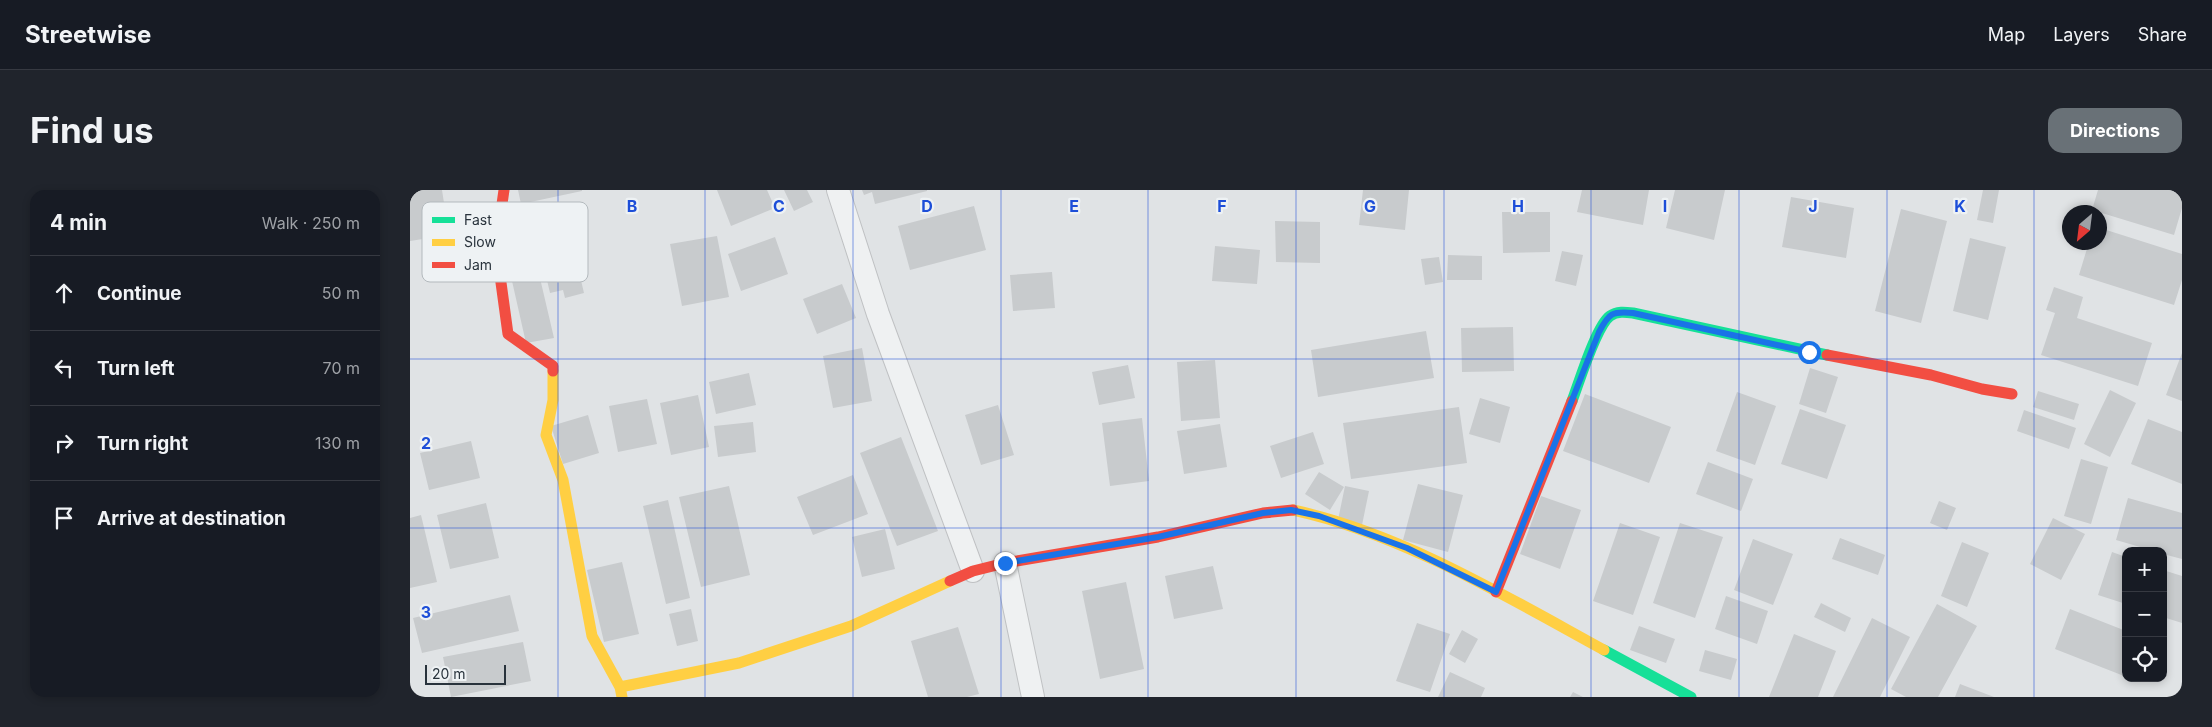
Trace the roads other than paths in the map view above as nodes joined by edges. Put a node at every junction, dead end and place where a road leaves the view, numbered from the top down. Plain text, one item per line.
1 (838, 190) edge
2 (501, 282) edge
3 (2012, 394) dead end
4 (1005, 563) junction
5 (973, 571) junction
6 (1496, 592) junction
7 (621, 692) edge
8 (1033, 697) edge
9 (1691, 697) edge

1 - 5 street
2 - 7 street
3 - 6 street
4 - 5 street
4 - 6 street
4 - 8 street
5 - 7 street
6 - 9 street

